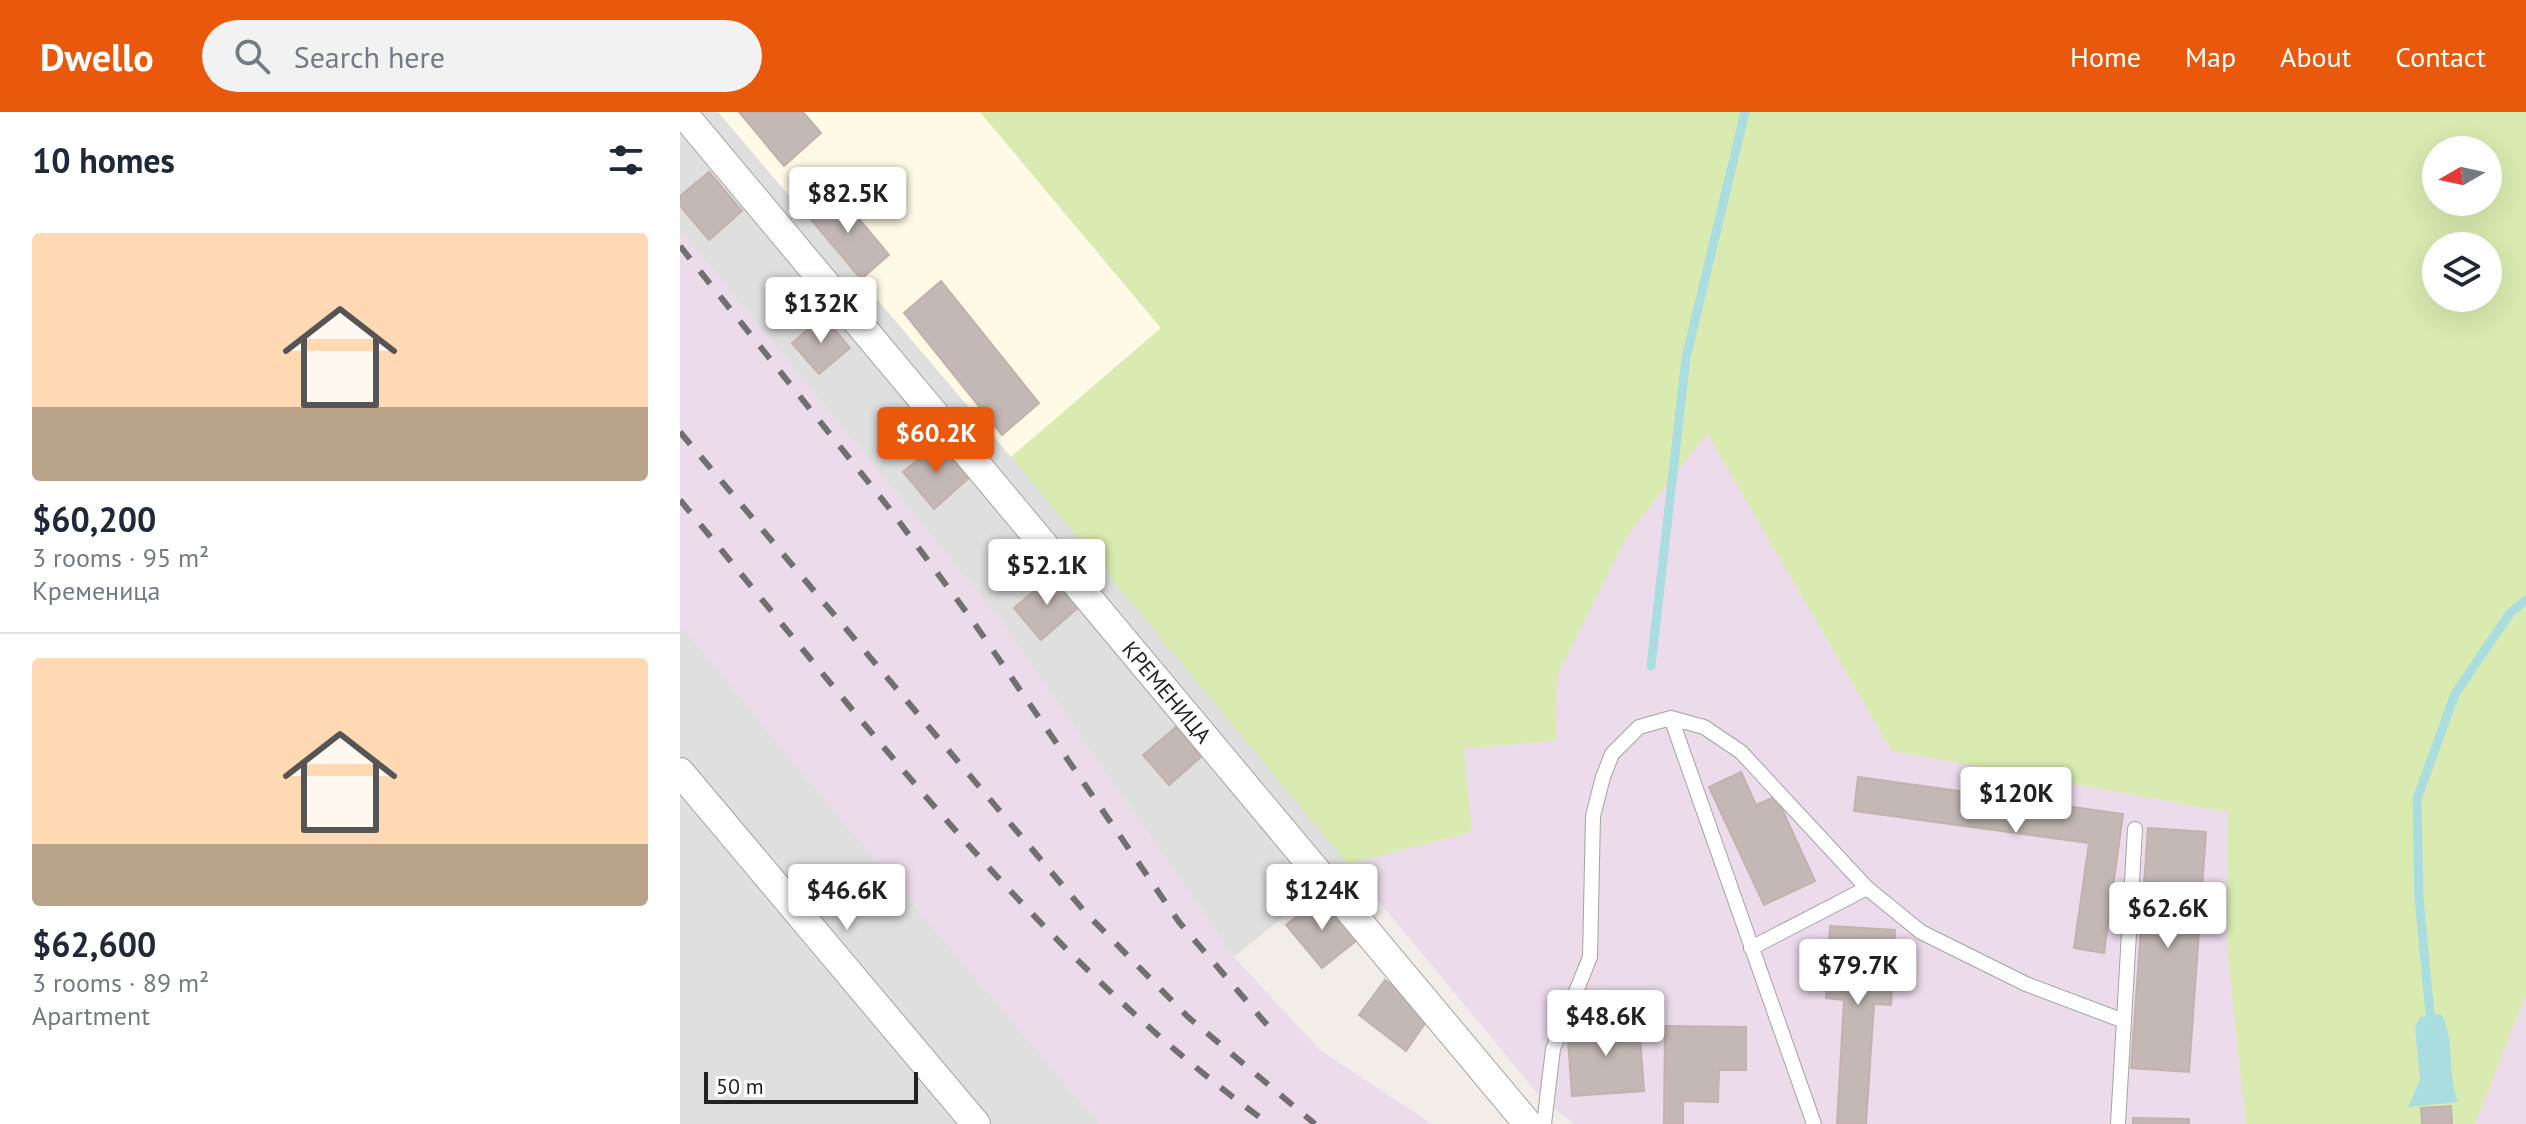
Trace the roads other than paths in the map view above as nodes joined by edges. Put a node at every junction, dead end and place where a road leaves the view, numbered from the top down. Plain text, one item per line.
1 (682, 112) edge
2 (1671, 718) junction
3 (680, 772) edge
4 (2135, 829) dead end
5 (1867, 888) junction
6 (1751, 948) junction
7 (2124, 1021) junction
8 (976, 1124) edge
9 (1528, 1124) edge
10 (1544, 1124) edge
11 (1814, 1124) edge
12 (2118, 1124) edge

1 - 9 street, КРЕМЕНИЦА
2 - 5 lane
2 - 6 lane
2 - 10 lane
3 - 8 street
4 - 7 lane
5 - 6 lane
5 - 7 lane
6 - 11 lane
7 - 12 lane

